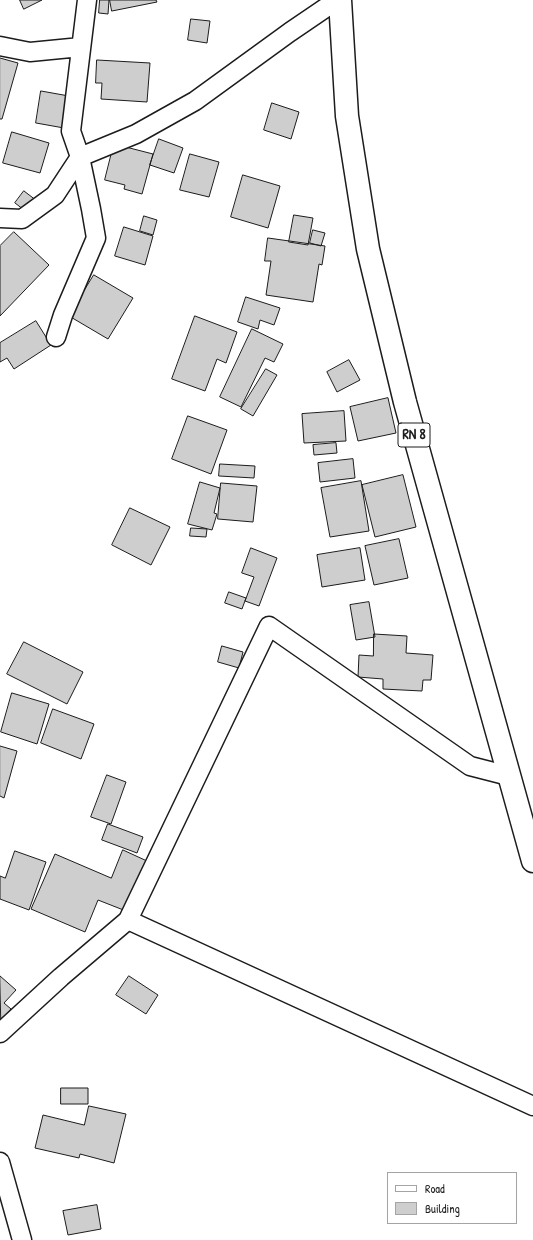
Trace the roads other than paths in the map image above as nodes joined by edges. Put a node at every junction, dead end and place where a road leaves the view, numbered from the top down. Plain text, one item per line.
1 (87, 0) edge
2 (338, 0) edge
3 (0, 46) edge
4 (81, 47) junction
5 (80, 157) junction
6 (0, 218) edge
7 (56, 337) dead end
8 (509, 776) junction
9 (533, 861) edge
10 (128, 920) junction
11 (0, 1033) edge
12 (533, 1106) edge
13 (0, 1162) edge
14 (22, 1240) edge

1 - 4 street
2 - 5 street
2 - 8 main road, RN 8
3 - 4 street
4 - 5 street
5 - 6 street
5 - 7 street
8 - 9 main road, RN 8
8 - 10 street
10 - 11 street
10 - 12 street
13 - 14 street

